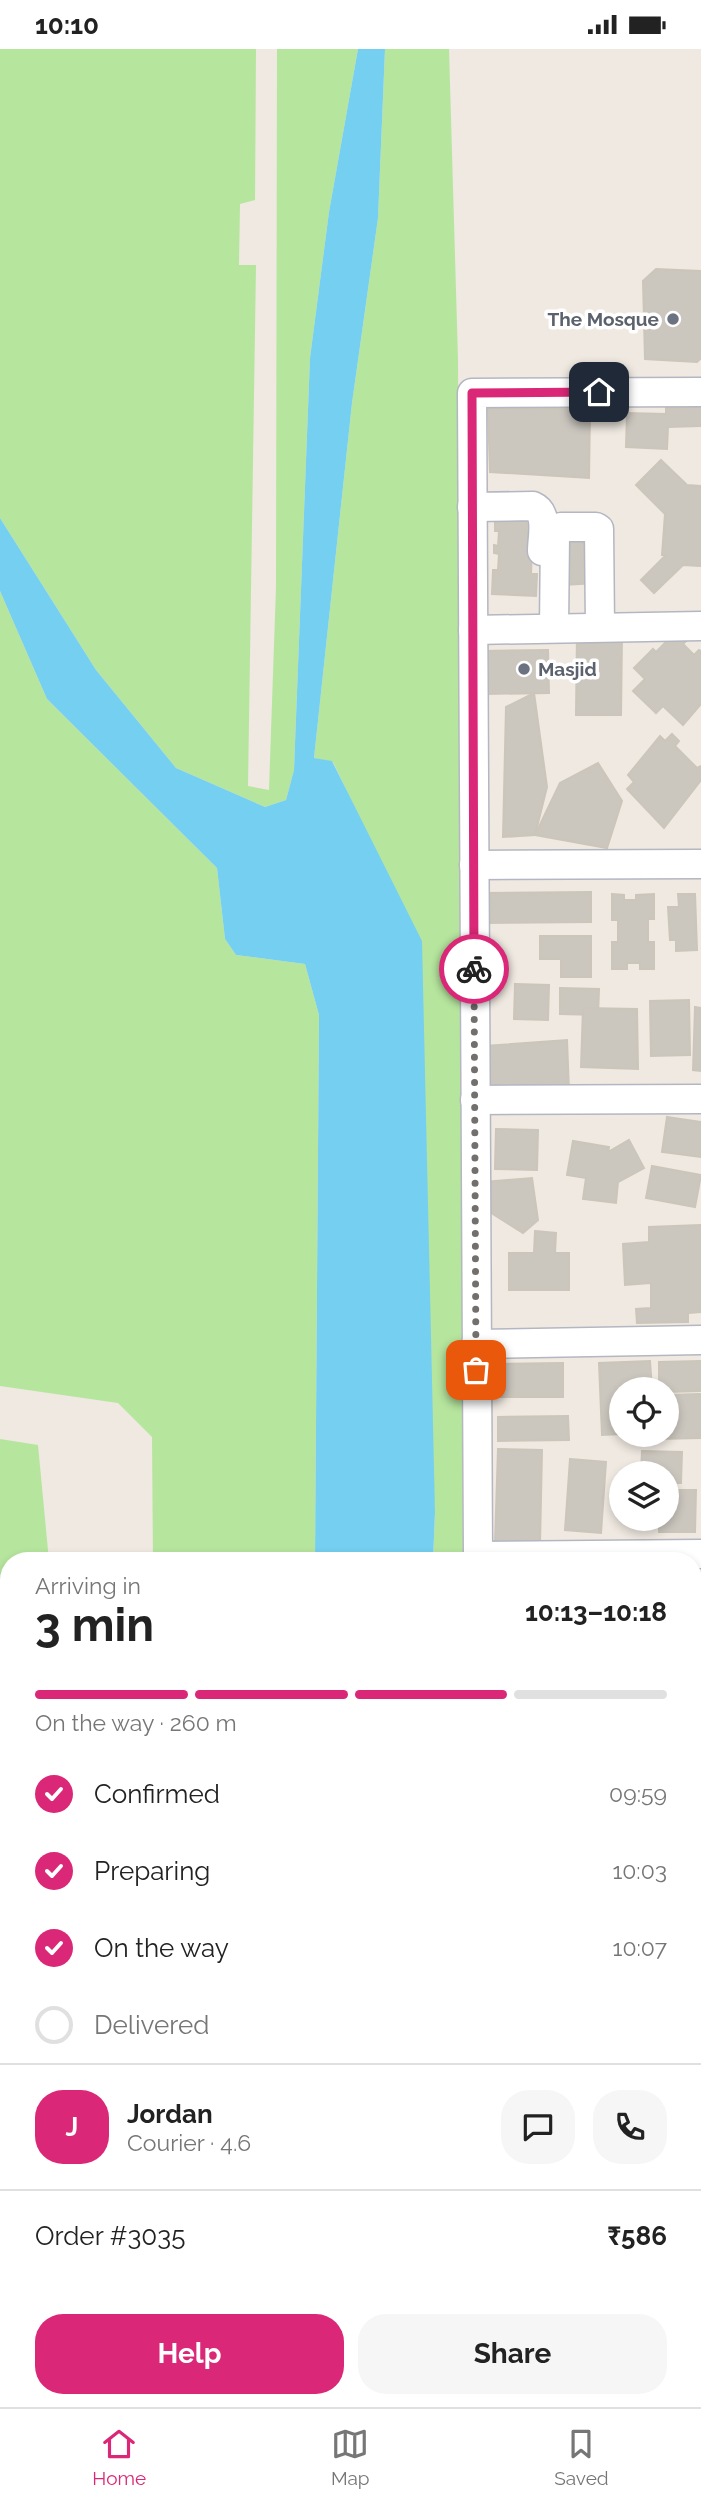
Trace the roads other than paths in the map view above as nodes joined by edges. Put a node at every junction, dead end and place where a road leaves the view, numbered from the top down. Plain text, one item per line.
1 (701, 392) edge
2 (472, 507) junction
3 (555, 594) junction
4 (600, 595) junction
5 (701, 626) edge
6 (548, 627) junction
7 (600, 627) junction
8 (473, 630) junction
9 (701, 864) edge
10 (474, 865) junction
11 (701, 1099) edge
12 (475, 1100) junction
13 (701, 1340) edge
14 (476, 1344) junction
15 (478, 1552) edge

1 - 2 street
2 - 6 street
2 - 8 street
3 - 4 street
3 - 4 street
3 - 6 street
4 - 7 street
5 - 7 street
6 - 7 street
6 - 8 street
8 - 10 street
9 - 10 street
10 - 12 street
11 - 12 street
12 - 14 street
13 - 14 street
14 - 15 street

